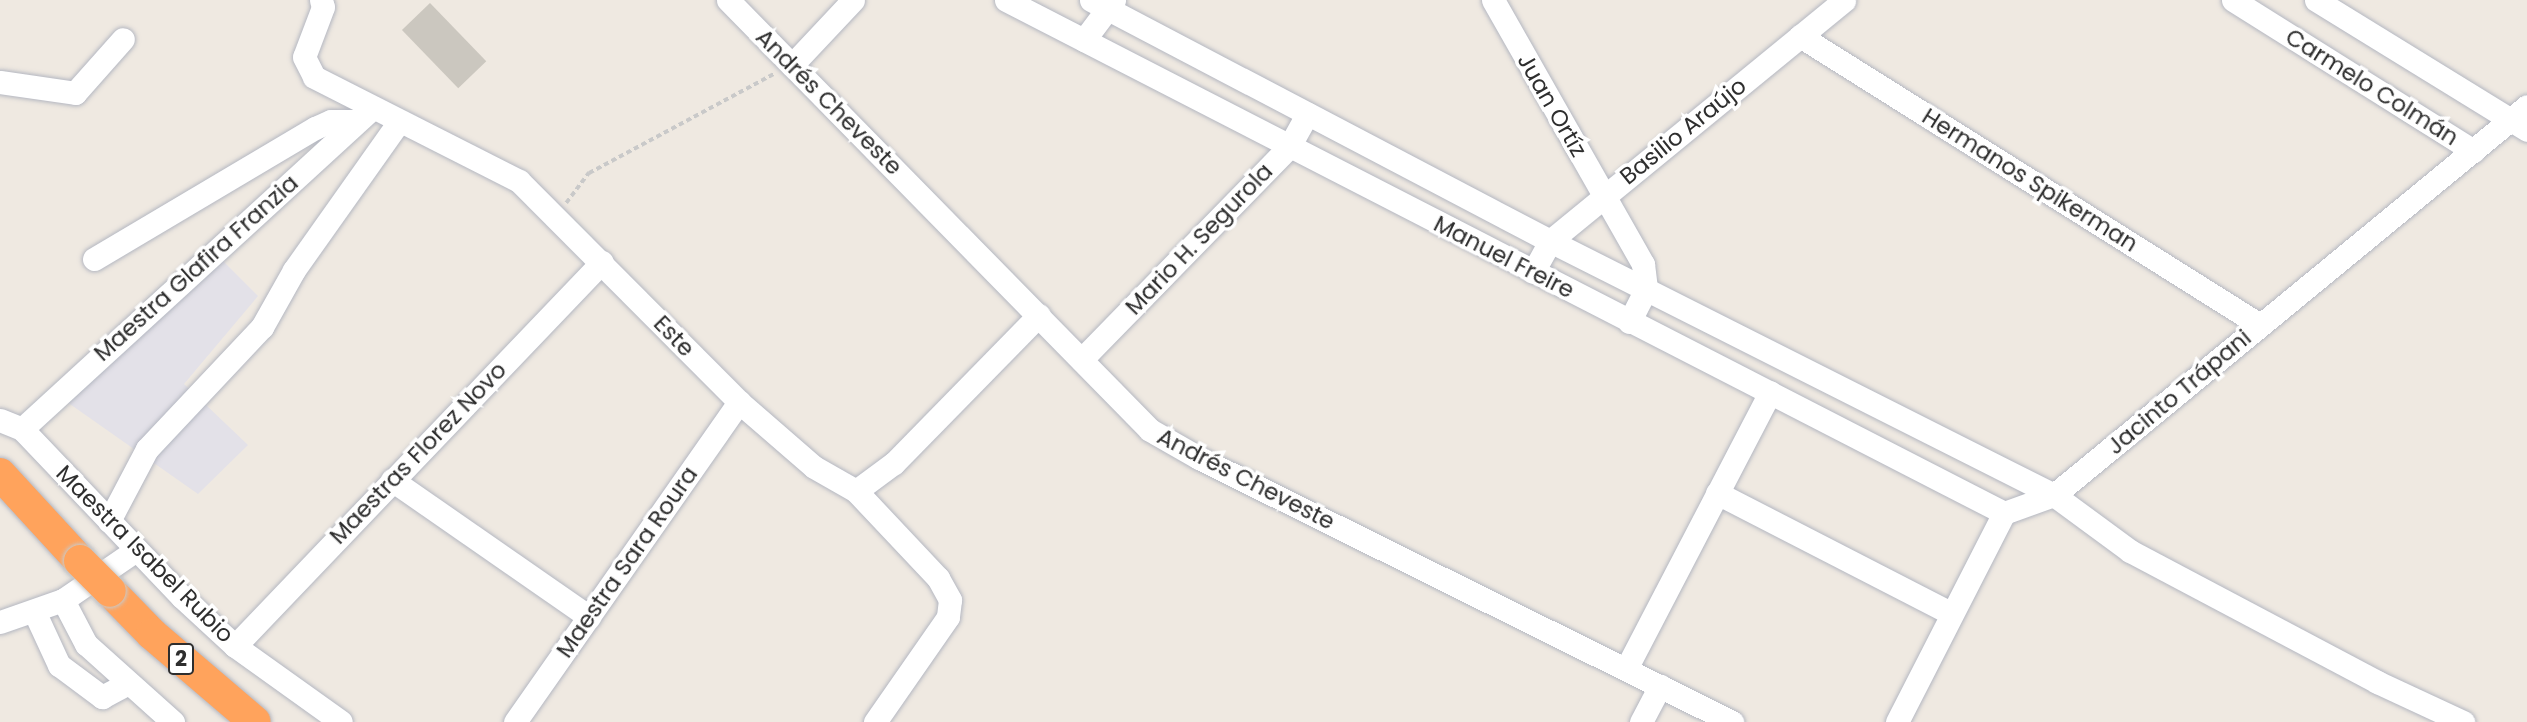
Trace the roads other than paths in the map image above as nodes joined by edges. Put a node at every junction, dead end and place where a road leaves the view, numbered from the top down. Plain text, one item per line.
1 (321, 0) edge
2 (728, 0) edge
3 (853, 0) edge
4 (1006, 0) edge
5 (1493, 0) edge
6 (1844, 0) edge
7 (2233, 0) edge
8 (2316, 0) edge
9 (1103, 2) edge
10 (1800, 36) junction
11 (123, 39) dead end
12 (1084, 40) junction
13 (792, 65) junction
14 (0, 82) edge
15 (1307, 114) junction
16 (364, 115) junction
17 (2521, 119) edge
18 (398, 123) junction
19 (1289, 147) junction
20 (2474, 151) junction
21 (1604, 195) junction
22 (1550, 241) junction
23 (94, 260) dead end
24 (602, 262) junction
25 (1534, 272) junction
26 (1646, 289) junction
27 (1039, 316) junction
28 (1629, 322) junction
29 (2260, 324) junction
30 (1082, 359) junction
31 (1770, 392) junction
32 (739, 402) junction
33 (0, 420) edge
34 (22, 429) junction
35 (0, 474) edge
36 (391, 480) junction
37 (856, 491) junction
38 (1717, 493) junction
39 (2054, 495) junction
40 (0, 498) edge
41 (2004, 513) junction
42 (109, 520) junction
43 (58, 537) junction
44 (136, 550) junction
45 (64, 600) junction
46 (34, 611) junction
47 (1952, 614) junction
48 (589, 617) junction
49 (0, 622) edge
50 (235, 646) junction
51 (1626, 669) junction
52 (126, 684) junction
53 (1660, 685) junction
54 (168, 721) edge
55 (256, 722) edge
56 (341, 722) edge
57 (515, 722) edge
58 (875, 722) edge
59 (1641, 722) edge
60 (1732, 722) edge
61 (1897, 722) edge
62 (2463, 722) edge

1 - 16 street, Este
2 - 13 street, Andrés Cheveste
3 - 13 street
4 - 12 street, Manuel Freire
5 - 21 street, Juan Ortíz
6 - 10 street, Basilio Araújo
7 - 20 street, Carmelo Colmán
8 - 17 street, Carmelo Colmán
9 - 12 street
9 - 15 street, Manuel Freire
10 - 21 street, Basilio Araújo
10 - 29 street, Hermanos Spikerman
11 - 14 street
12 - 19 street, Manuel Freire
13 - 27 street, Andrés Cheveste
15 - 19 street, Mario H. Segurola
15 - 22 street, Manuel Freire
16 - 18 street, Este
16 - 23 street
16 - 34 street, Maestra Glafira Franzia
17 - 20 street, Jacinto Trápani
18 - 24 street, Este
18 - 42 street
19 - 25 street, Manuel Freire
19 - 30 street, Mario H. Segurola
20 - 29 street, Jacinto Trápani
21 - 22 street, Basilio Araújo
21 - 26 street, Juan Ortíz
22 - 25 street, Basilio Araújo
22 - 26 street, Manuel Freire
24 - 32 street, Este
24 - 36 street, Maestras Florez Novo
25 - 28 street, Manuel Freire
26 - 28 street
26 - 39 street, Manuel Freire
27 - 30 street, Andrés Cheveste
27 - 37 street
28 - 31 street, Manuel Freire
29 - 39 street, Jacinto Trápani
30 - 51 street, Andrés Cheveste
31 - 38 street
31 - 41 street, Manuel Freire
32 - 37 street, Este
32 - 48 street, Maestra Sara Roura
33 - 34 street
34 - 42 street, Maestra Isabel Rubio
35 - 43 highway, 2
36 - 48 street
36 - 50 street, Maestras Florez Novo
37 - 58 street, Este
38 - 47 street
38 - 51 street
39 - 41 street, Jacinto Trápani
39 - 62 street, Manuel Freire
40 - 43 highway
41 - 47 street
42 - 44 street, Maestra Isabel Rubio
43 - 55 highway, 2, bridge
44 - 45 street
44 - 50 street, Maestra Isabel Rubio
45 - 46 street
45 - 52 street
46 - 49 street
46 - 52 street
47 - 61 street
48 - 57 street, Maestra Sara Roura
50 - 56 street, Maestra Isabel Rubio
51 - 53 street, Andrés Cheveste
52 - 54 street
53 - 59 street
53 - 60 street, Andrés Cheveste

